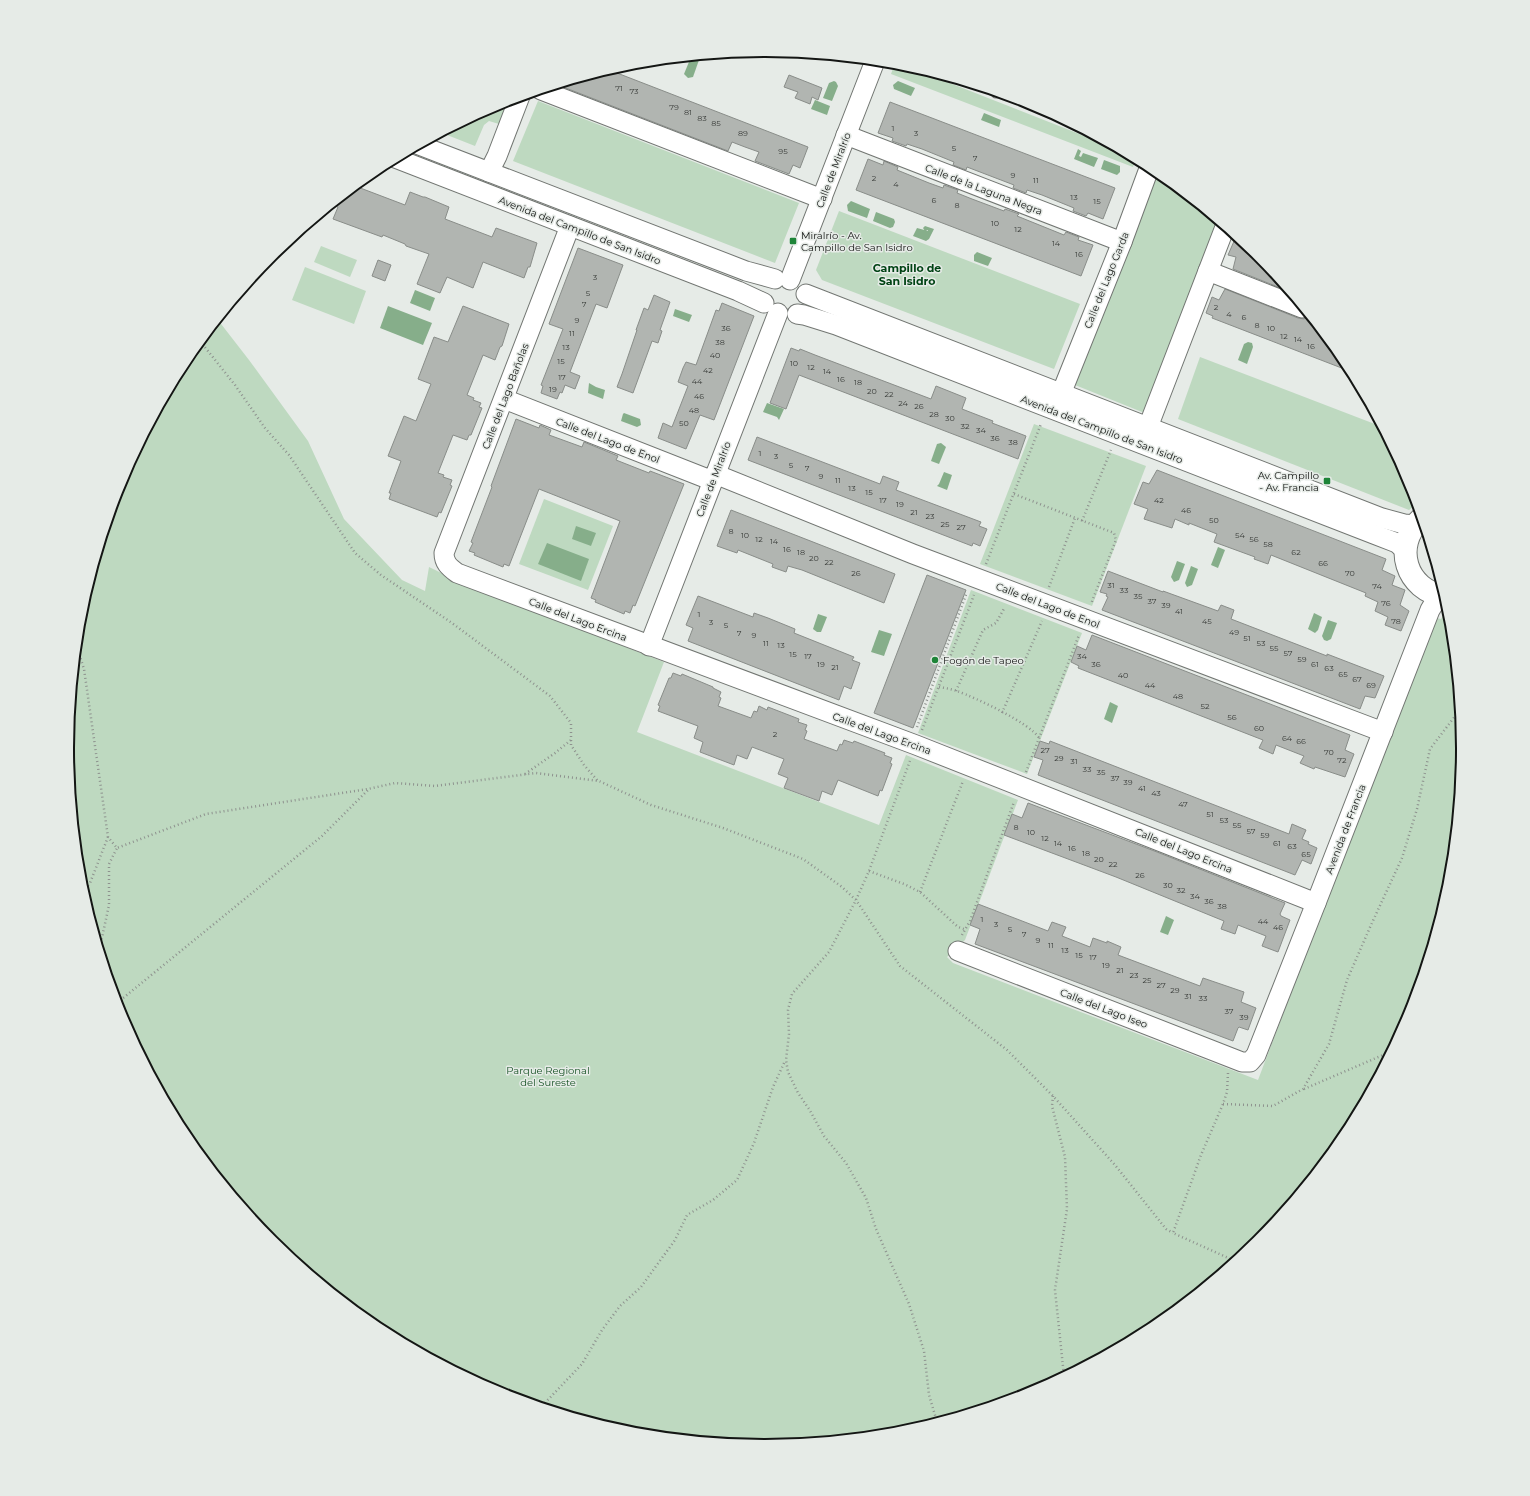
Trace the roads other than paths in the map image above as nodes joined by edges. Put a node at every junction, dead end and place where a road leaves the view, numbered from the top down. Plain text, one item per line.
1 (873, 66) edge
2 (548, 93) edge
3 (517, 104) edge
4 (846, 135) junction
5 (425, 147) edge
6 (402, 161) edge
7 (489, 172) junction
8 (1148, 172) edge
9 (822, 199) junction
10 (570, 226) junction
11 (1224, 230) edge
12 (1122, 242) junction
13 (1208, 271) junction
14 (783, 279) junction
15 (806, 294) junction
16 (1296, 306) edge
17 (771, 308) junction
18 (797, 314) junction
19 (1061, 394) junction
20 (504, 399) junction
21 (1148, 427) junction
22 (714, 477) junction
23 (1418, 522) edge
24 (1405, 550) junction
25 (446, 565) joint
26 (1438, 595) edge
27 (1439, 599) edge
28 (649, 646) junction
29 (1383, 732) junction
30 (1316, 903) junction
31 (958, 951) road end
32 (1250, 1062) joint

1 - 4 street, Calle de Miralrío
2 - 9 street
3 - 7 street
4 - 9 street, Calle de Miralrío
4 - 12 street, Calle de la Laguna Negra
5 - 7 street
6 - 10 street, Avenida del Campillo de San Isidro
7 - 14 street
8 - 12 street, Calle del Lago Garda
9 - 14 street, Calle de Miralrío
10 - 17 street, Avenida del Campillo de San Isidro
10 - 20 street, Calle del Lago Bañolas
11 - 13 street
12 - 19 street, Calle del Lago Garda
13 - 16 street
13 - 21 street
14 - 15 street
14 - 17 street
15 - 18 street
15 - 19 street, Avenida del Campillo de San Isidro
17 - 18 street
17 - 22 street, Calle de Miralrío
18 - 24 street, Avenida del Campillo de San Isidro
19 - 21 street, Avenida del Campillo de San Isidro
20 - 22 street, Calle del Lago de Enol
20 - 25 street, Calle del Lago Bañolas
21 - 23 street, Avenida del Campillo de San Isidro
22 - 28 street, Calle de Miralrío
22 - 29 street, Calle del Lago de Enol
23 - 24 street
24 - 26 street
25 - 28 street, Calle del Lago Ercina
27 - 29 street, Avenida de Francia
28 - 30 street, Calle del Lago Ercina
29 - 30 street, Avenida de Francia
30 - 32 street, Avenida de Francia
31 - 32 street, Calle del Lago Iseo

